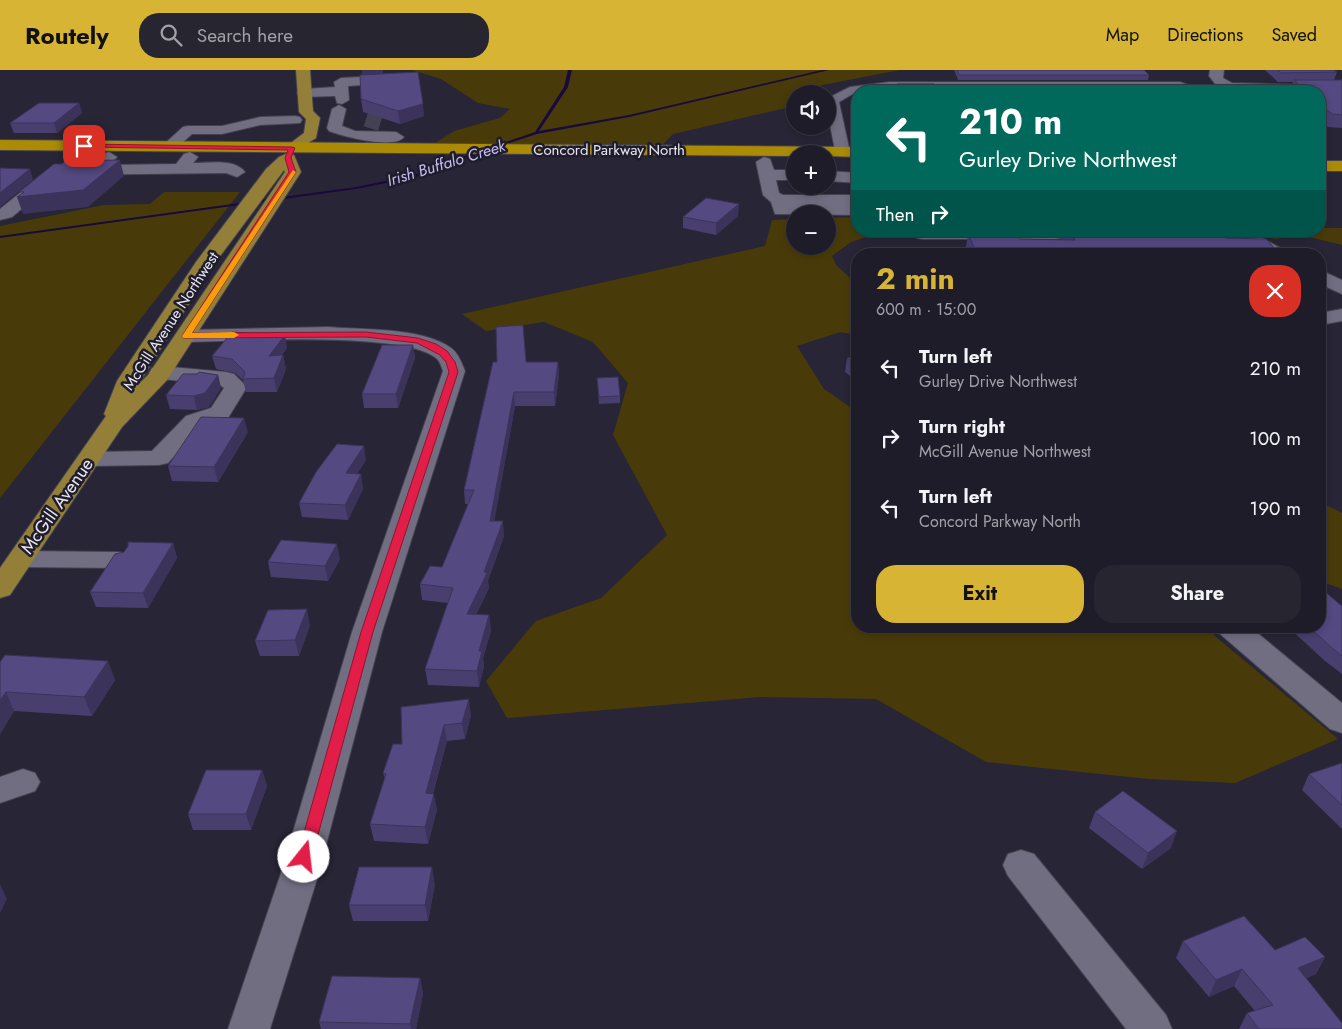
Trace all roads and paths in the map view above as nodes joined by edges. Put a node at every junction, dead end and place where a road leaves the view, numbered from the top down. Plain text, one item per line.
1 (303, 70) edge
2 (1216, 70) edge
3 (410, 78) edge
4 (1340, 79) edge
5 (1223, 85) edge
6 (1326, 85) edge
7 (851, 90) edge
8 (304, 93) junction
9 (836, 97) edge
10 (836, 112) edge
11 (850, 112) edge
12 (302, 114) junction
13 (354, 117) junction
14 (836, 117) edge
15 (398, 135) junction
16 (171, 144) junction
17 (0, 145) edge
18 (385, 149) junction
19 (0, 151) edge
20 (850, 152) edge
21 (836, 153) edge
22 (574, 155) junction
23 (0, 156) edge
24 (109, 156) junction
25 (786, 156) edge
26 (1326, 156) edge
27 (1342, 156) edge
28 (291, 160) junction
29 (786, 160) edge
30 (186, 162) junction
31 (836, 162) edge
32 (851, 162) edge
33 (1326, 166) edge
34 (1342, 166) edge
35 (765, 168) junction
36 (95, 170) junction
37 (237, 172) dead end
38 (786, 173) edge
39 (836, 177) edge
40 (851, 178) edge
41 (851, 200) edge
42 (780, 205) junction
43 (851, 210) edge
44 (0, 215) edge
45 (227, 234) junction
46 (1246, 237) edge
47 (1266, 248) edge
48 (1326, 279) edge
49 (1342, 288) edge
50 (1342, 315) edge
51 (1326, 318) edge
52 (193, 326) junction
53 (160, 373) junction
54 (113, 422) junction
55 (90, 459) junction
56 (21, 559) junction
57 (118, 560) edge
58 (0, 589) edge
59 (1238, 633) edge
60 (1342, 721) edge
61 (1021, 865) dead end
62 (249, 1029) edge
63 (1151, 1029) edge

1 - 8 main road
2 - 5 street
3 - 13 street
4 - 6 street
7 - 9 street
8 - 12 main road
8 - 13 street
10 - 11 street
12 - 13 street
12 - 16 street
12 - 28 main road
13 - 15 street
13 - 15 street
14 - 20 street
15 - 18 street
16 - 17 highway, Concord Parkway North
16 - 19 highway
16 - 28 highway, Concord Parkway North
18 - 22 highway, Concord Parkway North
18 - 28 highway, Concord Parkway North
20 - 21 highway, Concord Parkway North
22 - 25 highway
22 - 28 highway, Concord Parkway North
22 - 35 highway, Concord Parkway North
23 - 24 highway, Concord Parkway North
24 - 30 highway, Concord Parkway North
24 - 36 street
26 - 27 highway
28 - 30 highway, Concord Parkway North
28 - 45 main road, McGill Avenue Northwest
28 - 52 main road, McGill Avenue Northwest
29 - 35 highway, Concord Parkway North
30 - 36 street
30 - 37 street
31 - 32 highway
33 - 34 highway
35 - 38 street
35 - 42 street
36 - 44 street
39 - 40 street
41 - 42 street
42 - 43 street
45 - 52 main road
45 - 54 main road, McGill Avenue Northwest
46 - 47 street
48 - 49 street
50 - 51 street
52 - 53 main road, McGill Avenue Northwest
52 - 62 street
53 - 54 main road, McGill Avenue Northwest
53 - 55 street
54 - 55 main road, McGill Avenue
55 - 56 main road, McGill Avenue
56 - 57 street
56 - 58 main road, McGill Avenue
59 - 60 street
61 - 63 street

